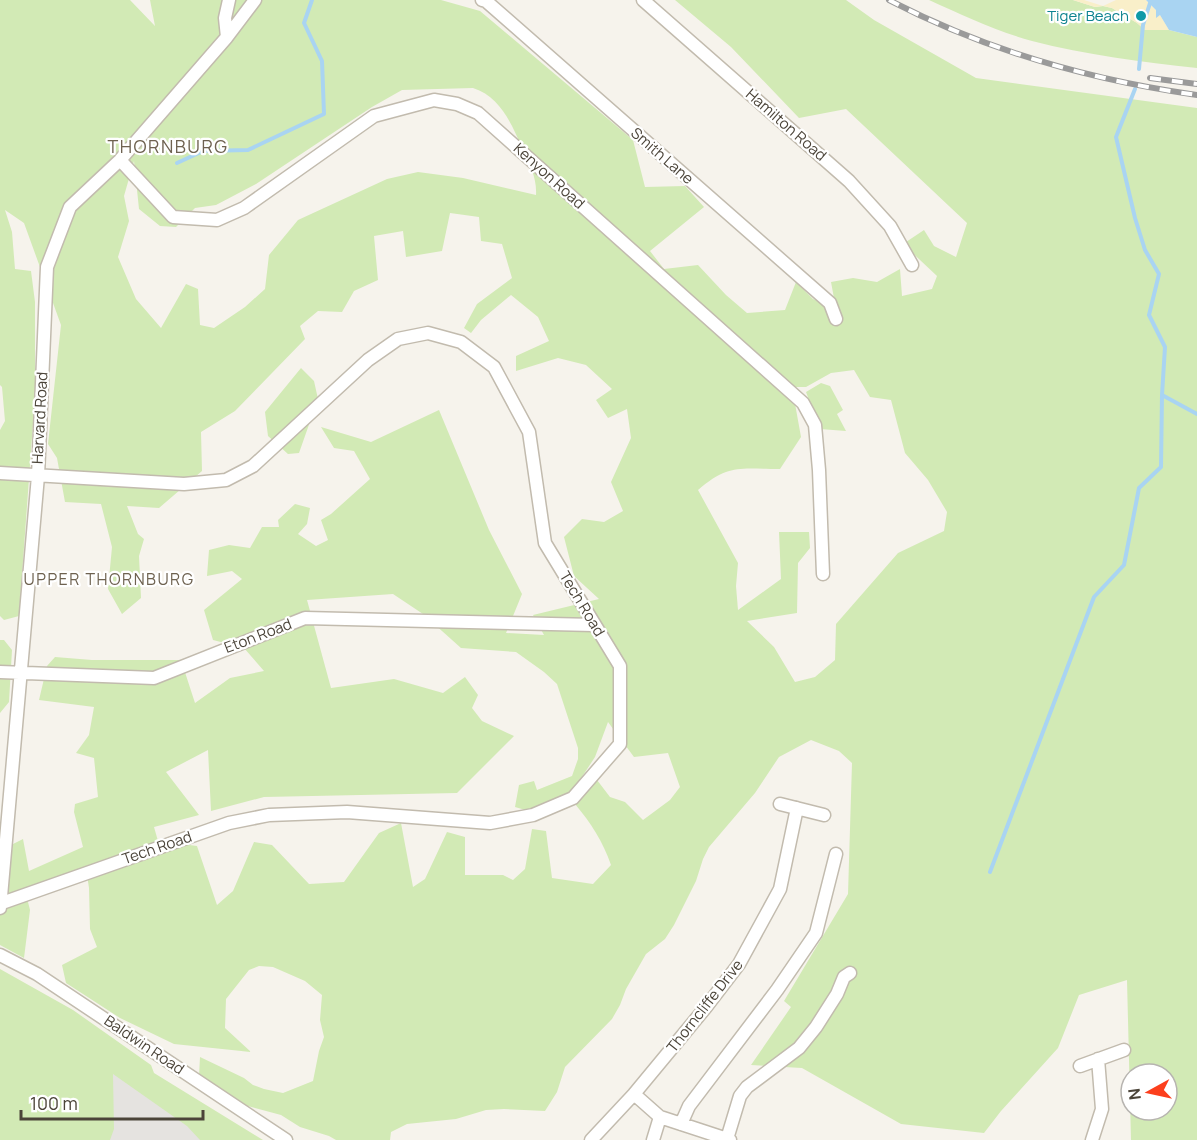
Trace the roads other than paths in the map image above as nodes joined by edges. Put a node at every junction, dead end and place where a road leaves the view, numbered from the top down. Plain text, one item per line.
1 (229, 0) edge
2 (255, 0) edge
3 (482, 0) edge
4 (643, 0) edge
5 (227, 38) junction
6 (120, 160) junction
7 (912, 265) dead end
8 (836, 319) dead end
9 (0, 473) edge
10 (38, 476) junction
11 (824, 574) dead end
12 (594, 625) junction
13 (0, 672) edge
14 (21, 673) junction
15 (780, 804) dead end
16 (797, 808) junction
17 (824, 815) dead end
18 (836, 854) dead end
19 (1, 907) edge
20 (0, 955) edge
21 (850, 973) dead end
22 (1124, 1050) dead end
23 (1098, 1059) junction
24 (1080, 1066) dead end
25 (634, 1094) junction
26 (660, 1117) junction
27 (681, 1124) junction
28 (286, 1140) edge
29 (591, 1140) edge
30 (653, 1140) edge
31 (729, 1140) edge
32 (1092, 1140) edge

1 - 5 street
2 - 5 street, Harvard Road
3 - 8 street, Smith Lane
4 - 7 street, Hamilton Road
5 - 6 street, Harvard Road
6 - 10 street, Harvard Road
6 - 11 street, Kenyon Road
9 - 10 street, Tech Road
10 - 12 street, Tech Road
10 - 14 street, Harvard Road
12 - 14 street, Eton Road
12 - 19 street, Tech Road
13 - 14 street, Eton Road
14 - 19 street, Harvard Road
15 - 16 street
16 - 17 street
16 - 25 street, Thorncliffe Drive
18 - 27 street
20 - 28 street, Baldwin Road
21 - 31 street
22 - 23 street
23 - 24 street
23 - 32 street
25 - 26 street
25 - 29 street, Thorncliffe Drive
26 - 27 street
26 - 30 street
27 - 31 street

